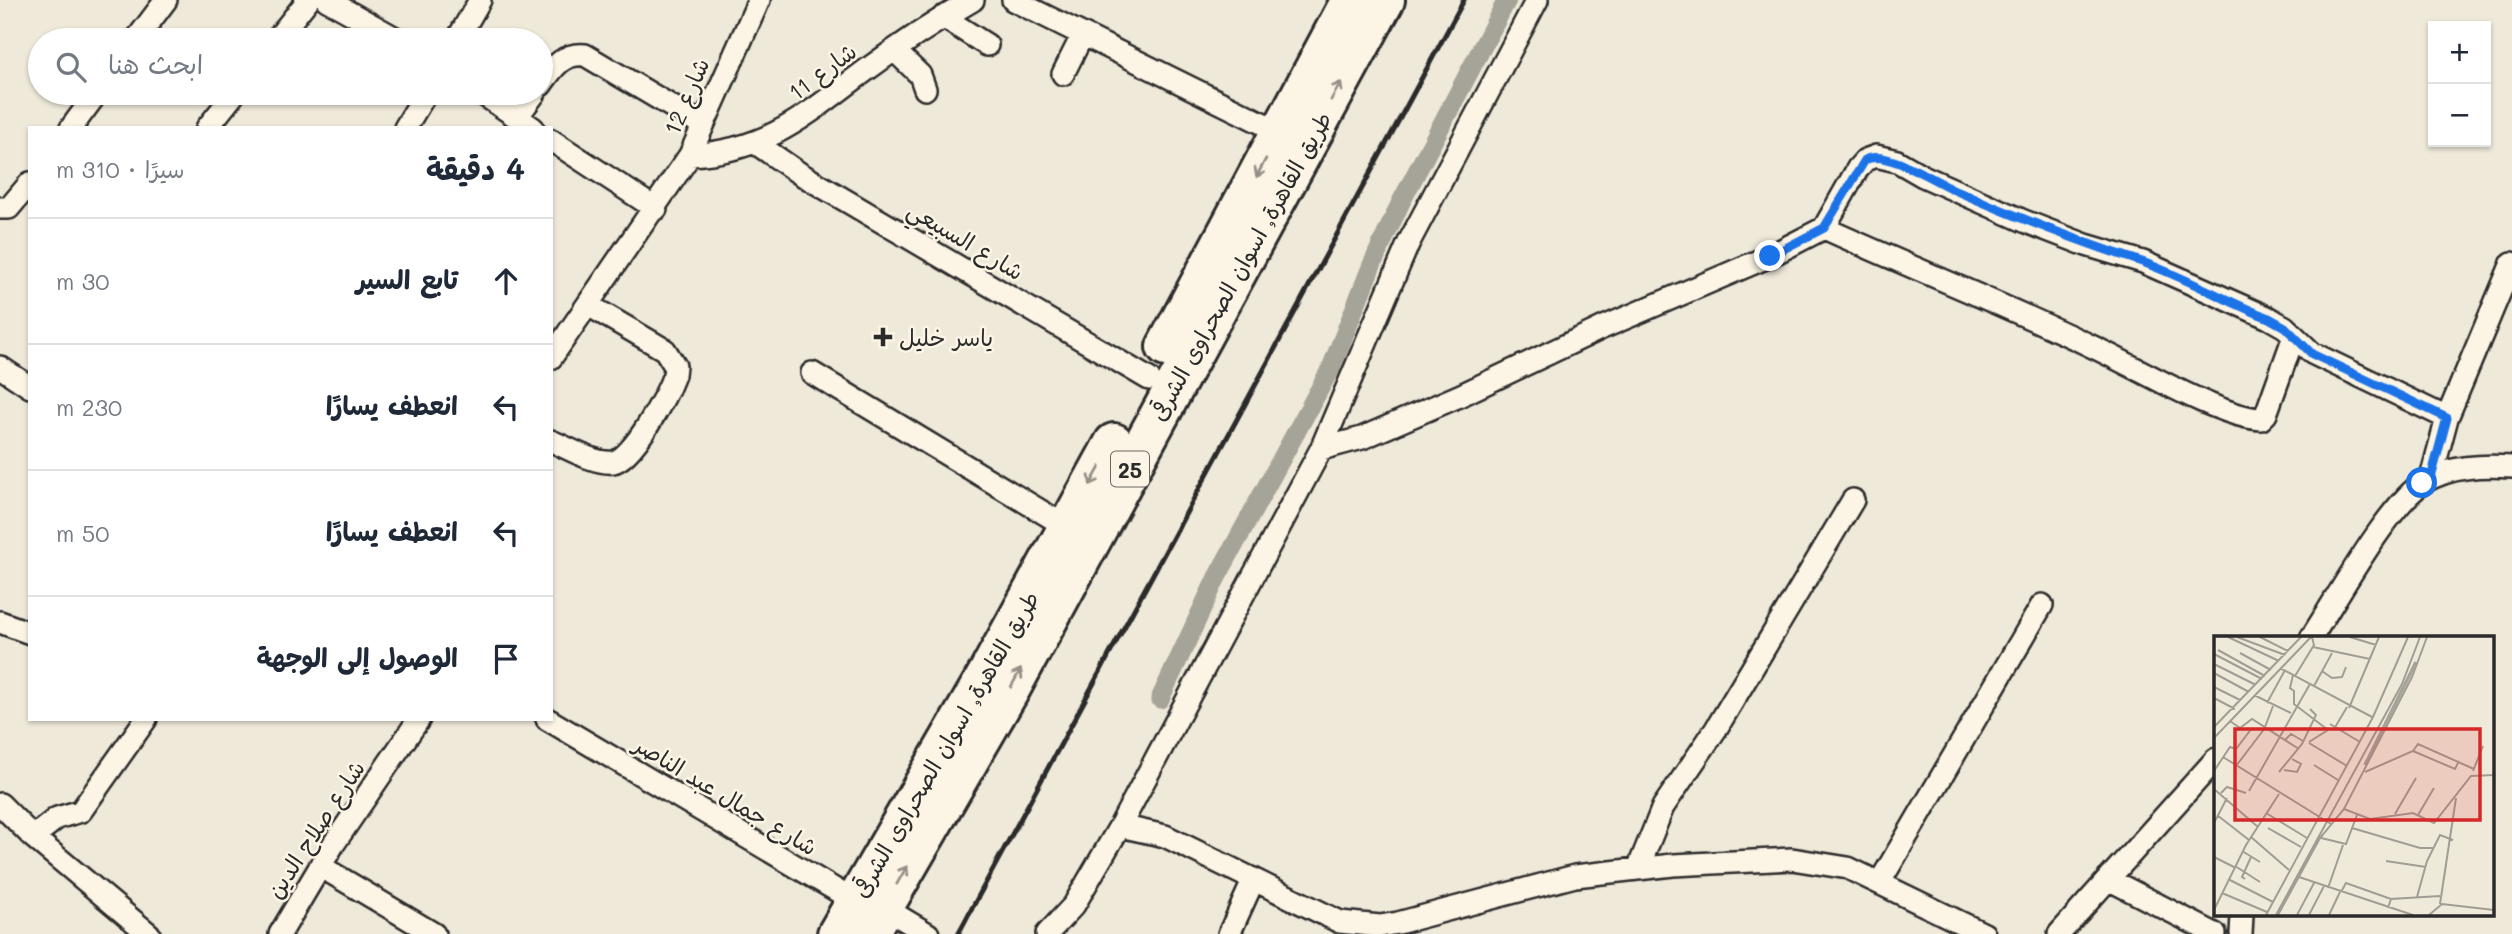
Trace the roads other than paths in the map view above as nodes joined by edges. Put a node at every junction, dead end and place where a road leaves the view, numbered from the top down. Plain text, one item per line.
1 (166, 0) edge
2 (308, 0) edge
3 (327, 0) edge
4 (480, 0) edge
5 (759, 0) edge
6 (1351, 0) edge
7 (1385, 0) edge
8 (1537, 0) edge
9 (1016, 1) edge
10 (954, 7) edge
11 (145, 28) edge
12 (286, 28) edge
13 (377, 28) edge
14 (464, 28) edge
15 (1082, 36) junction
16 (987, 45) dead end
17 (894, 50) junction
18 (553, 70) edge
19 (1063, 74) dead end
20 (925, 89) dead end
21 (88, 105) edge
22 (225, 105) edge
23 (419, 105) edge
24 (499, 105) edge
25 (531, 105) edge
26 (525, 122) edge
27 (703, 125) junction
28 (72, 126) edge
29 (209, 126) edge
30 (406, 126) edge
31 (1280, 132) junction
32 (553, 141) edge
33 (757, 144) junction
34 (690, 155) junction
35 (28, 186) edge
36 (0, 208) edge
37 (656, 209) junction
38 (1824, 228) junction
39 (2512, 263) edge
40 (590, 306) junction
41 (2294, 336) junction
42 (553, 355) edge
43 (812, 373) dead end
44 (1149, 379) junction
45 (2447, 418) junction
46 (553, 442) edge
47 (1321, 449) junction
48 (2512, 467) edge
49 (2431, 478) junction
50 (1853, 500) dead end
51 (1067, 527) junction
52 (2042, 605) dead end
53 (0, 622) edge
54 (28, 632) edge
55 (2312, 636) edge
56 (145, 721) edge
57 (418, 721) edge
58 (550, 721) edge
59 (2214, 761) edge
60 (0, 804) edge
61 (1120, 826) junction
62 (33, 837) junction
63 (320, 866) junction
64 (1638, 869) junction
65 (1254, 879) junction
66 (2108, 879) junction
67 (1880, 882) junction
68 (2242, 916) edge
69 (866, 924) edge
70 (149, 934) edge
71 (280, 934) edge
72 (434, 934) edge
73 (928, 934) edge
74 (1047, 934) edge
75 (1229, 934) edge
76 (1984, 934) edge
77 (2059, 934) edge
78 (2215, 934) edge
79 (2241, 934) edge

1 - 11 street
2 - 12 street
3 - 13 street
4 - 14 street
5 - 27 street, شارع 12
6 - 31 highway, طريق القاهرة, اسوان الصحراوى الشرقى / 25
69 -> 7 highway, طريق القاهرة, اسوان الصحراوى الشرقى / 25
8 - 47 street
9 - 15 street
10 - 16 street
10 - 17 street, شارع 11
15 - 19 street
15 - 31 street
17 - 20 street
17 - 33 street, شارع 11
18 - 27 street
21 - 28 street
22 - 29 street
23 - 30 street
24 - 26 street
25 - 26 street
27 - 34 street, شارع 12
31 -> 44 highway, طريق القاهرة, اسوان الصحراوى الشرقى / 25
32 - 37 street
33 - 34 street, شارع 11
33 - 44 street, شارع السبيعي
34 - 37 street, شارع 12
35 - 36 street
37 - 40 street, شارع 12
38 - 41 street
38 - 41 street
38 - 47 street
39 - 45 street
40 - 42 street, شارع 12
40 - 46 street
41 - 45 street
43 - 51 street
44 -> 51 highway, طريق القاهرة, اسوان الصحراوى الشرقى / 25
45 - 49 street
47 - 61 street
48 - 49 street
49 - 55 street
50 - 64 street
51 - 69 highway, طريق القاهرة, اسوان الصحراوى الشرقى / 25
52 - 67 street
53 - 54 street
56 - 62 street
57 - 63 street, شارع صلاح الدين
58 - 69 street, شارع جمال عبد الناصر
59 - 66 street
60 - 62 street
61 - 65 street
61 - 74 street
62 - 70 street
63 - 71 street, شارع صلاح الدين
63 - 72 street
64 - 65 street
64 - 67 street
65 - 75 street
66 - 77 street
66 - 78 street
67 - 76 street
68 - 79 street
69 - 73 street, شارع جمال عبد الناصر

